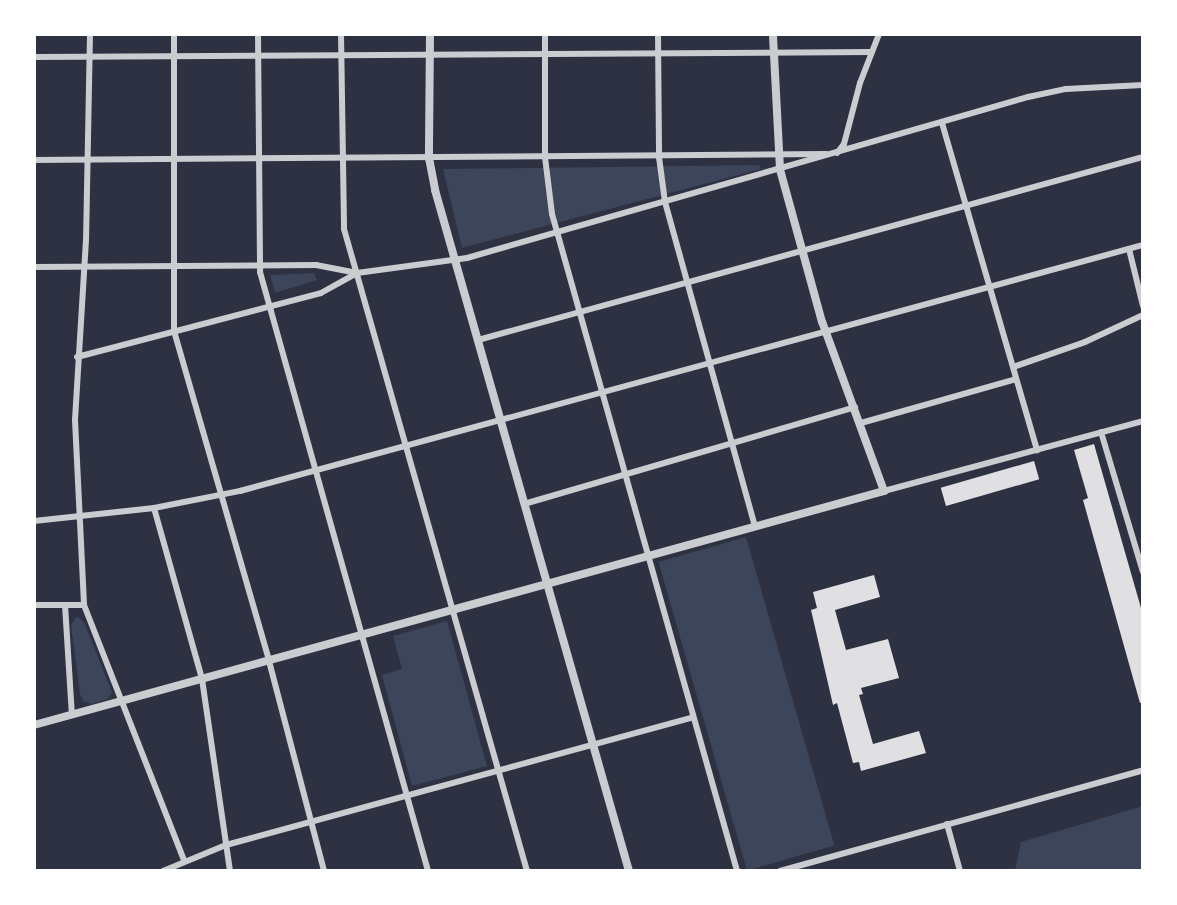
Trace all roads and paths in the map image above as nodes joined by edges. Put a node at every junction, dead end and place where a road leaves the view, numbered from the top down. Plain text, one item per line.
1 (90, 34) edge
2 (174, 34) edge
3 (258, 34) edge
4 (341, 34) edge
5 (430, 34) edge
6 (545, 34) edge
7 (658, 34) edge
8 (773, 34) edge
9 (879, 34) edge
10 (871, 52) junction
11 (774, 53) junction
12 (545, 54) junction
13 (658, 54) junction
14 (258, 55) junction
15 (342, 55) junction
16 (430, 55) junction
17 (174, 56) junction
18 (34, 57) edge
19 (89, 57) junction
20 (1143, 85) edge
21 (942, 123) junction
22 (840, 153) junction
23 (778, 155) junction
24 (545, 157) junction
25 (659, 157) junction
26 (1143, 157) edge
27 (259, 158) junction
28 (342, 158) junction
29 (429, 158) junction
30 (174, 159) junction
31 (34, 160) edge
32 (87, 160) junction
33 (780, 169) junction
34 (665, 202) junction
35 (966, 204) junction
36 (557, 233) junction
37 (1143, 245) edge
38 (1129, 249) junction
39 (802, 250) junction
40 (455, 261) junction
41 (259, 265) junction
42 (174, 266) junction
43 (34, 267) edge
44 (84, 267) junction
45 (357, 273) junction
46 (687, 282) junction
47 (990, 287) junction
48 (269, 306) junction
49 (1143, 306) edge
50 (579, 312) junction
51 (1143, 315) edge
52 (174, 331) junction
53 (827, 332) junction
54 (478, 340) junction
55 (77, 357) junction
56 (710, 363) junction
57 (1013, 367) junction
58 (1016, 379) junction
59 (602, 393) junction
60 (855, 407) junction
61 (501, 420) junction
62 (1143, 421) edge
63 (861, 423) junction
64 (1101, 432) junction
65 (731, 443) junction
66 (406, 446) junction
67 (1037, 450) junction
68 (316, 471) junction
69 (625, 475) junction
70 (884, 491) junction
71 (221, 495) junction
72 (524, 504) junction
73 (154, 508) junction
74 (78, 517) junction
75 (34, 521) edge
76 (755, 527) junction
77 (648, 557) junction
78 (1143, 572) edge
79 (547, 585) junction
80 (34, 605) edge
81 (65, 605) junction
82 (84, 605) junction
83 (453, 611) junction
84 (362, 636) junction
85 (269, 661) junction
86 (202, 679) junction
87 (123, 701) junction
88 (72, 715) junction
89 (693, 717) junction
90 (34, 725) edge
91 (593, 745) junction
92 (1143, 770) edge
93 (498, 771) junction
94 (407, 796) junction
95 (312, 822) junction
96 (947, 824) junction
97 (226, 845) junction
98 (184, 860) junction
99 (818, 860) junction
100 (163, 871) edge
101 (230, 871) edge
102 (324, 871) edge
103 (428, 871) edge
104 (527, 871) edge
105 (629, 871) edge
106 (737, 871) edge
107 (780, 871) edge
108 (822, 871) edge
109 (960, 871) edge

1 - 19 street
2 - 17 street
3 - 14 street
4 - 15 street
5 - 16 street
6 - 12 street
7 - 13 street
8 - 11 street
9 - 10 street
10 - 11 street
10 - 22 street
11 - 13 street
11 - 23 street
12 - 13 street
12 - 16 street
12 - 24 street
13 - 25 street
14 - 15 street
14 - 17 street
14 - 27 street
15 - 16 street
15 - 28 street
16 - 29 street
17 - 19 street
17 - 30 street
18 - 19 street
19 - 32 street
20 - 21 street
21 - 22 street
21 - 35 street
22 - 23 street
22 - 33 street
23 - 25 street
23 - 33 street
24 - 25 street
24 - 29 street
24 - 36 street
25 - 34 street
26 - 35 street
27 - 28 street
27 - 30 street
27 - 41 street
28 - 29 street
28 - 45 street
29 - 40 street
30 - 32 street
30 - 42 street
31 - 32 street
32 - 44 street
33 - 34 street
33 - 39 street
34 - 36 street
34 - 46 street
35 - 39 street
35 - 47 street
36 - 40 street
36 - 50 street
37 - 38 street
38 - 47 street
38 - 49 street
39 - 46 street
39 - 53 street
40 - 45 street
40 - 54 street
41 - 42 street
41 - 45 street
41 - 48 street
42 - 44 street
42 - 52 street
43 - 44 street
44 - 55 street
45 - 48 street
45 - 66 street
46 - 50 street
46 - 56 street
47 - 53 street
47 - 57 street
48 - 52 street
48 - 68 street
50 - 54 street
50 - 59 street
51 - 57 street
52 - 55 street
52 - 71 street
53 - 56 street
53 - 60 street
54 - 61 street
55 - 74 street
56 - 59 street
56 - 65 street
57 - 58 street
58 - 63 street
58 - 67 street
59 - 61 street
59 - 69 street
60 - 63 street
60 - 65 street
61 - 66 street
61 - 72 street
62 - 64 street
63 - 70 street
64 - 67 street
64 - 78 street
65 - 69 street
65 - 76 street
66 - 68 street
66 - 83 street
67 - 70 street
68 - 71 street
68 - 84 street
69 - 72 street
69 - 77 street
70 - 76 street
71 - 73 street
71 - 85 street
72 - 79 street
73 - 74 street
73 - 86 street
74 - 75 street
74 - 82 street
76 - 77 street
77 - 79 street
77 - 89 street
79 - 83 street
79 - 91 street
80 - 81 street
81 - 82 street
81 - 88 street
82 - 87 street
83 - 84 street
83 - 93 street
84 - 85 street
84 - 94 street
85 - 86 street
85 - 95 street
86 - 87 street
86 - 97 street
87 - 88 street
87 - 98 street
88 - 90 street
89 - 91 street
89 - 106 street
91 - 93 street
91 - 105 street
92 - 96 street
93 - 94 street
93 - 104 street
94 - 95 street
94 - 103 street
95 - 97 street
95 - 102 street
96 - 99 street
96 - 109 street
97 - 98 street
97 - 101 street
98 - 100 street
99 - 107 street
99 - 108 street

